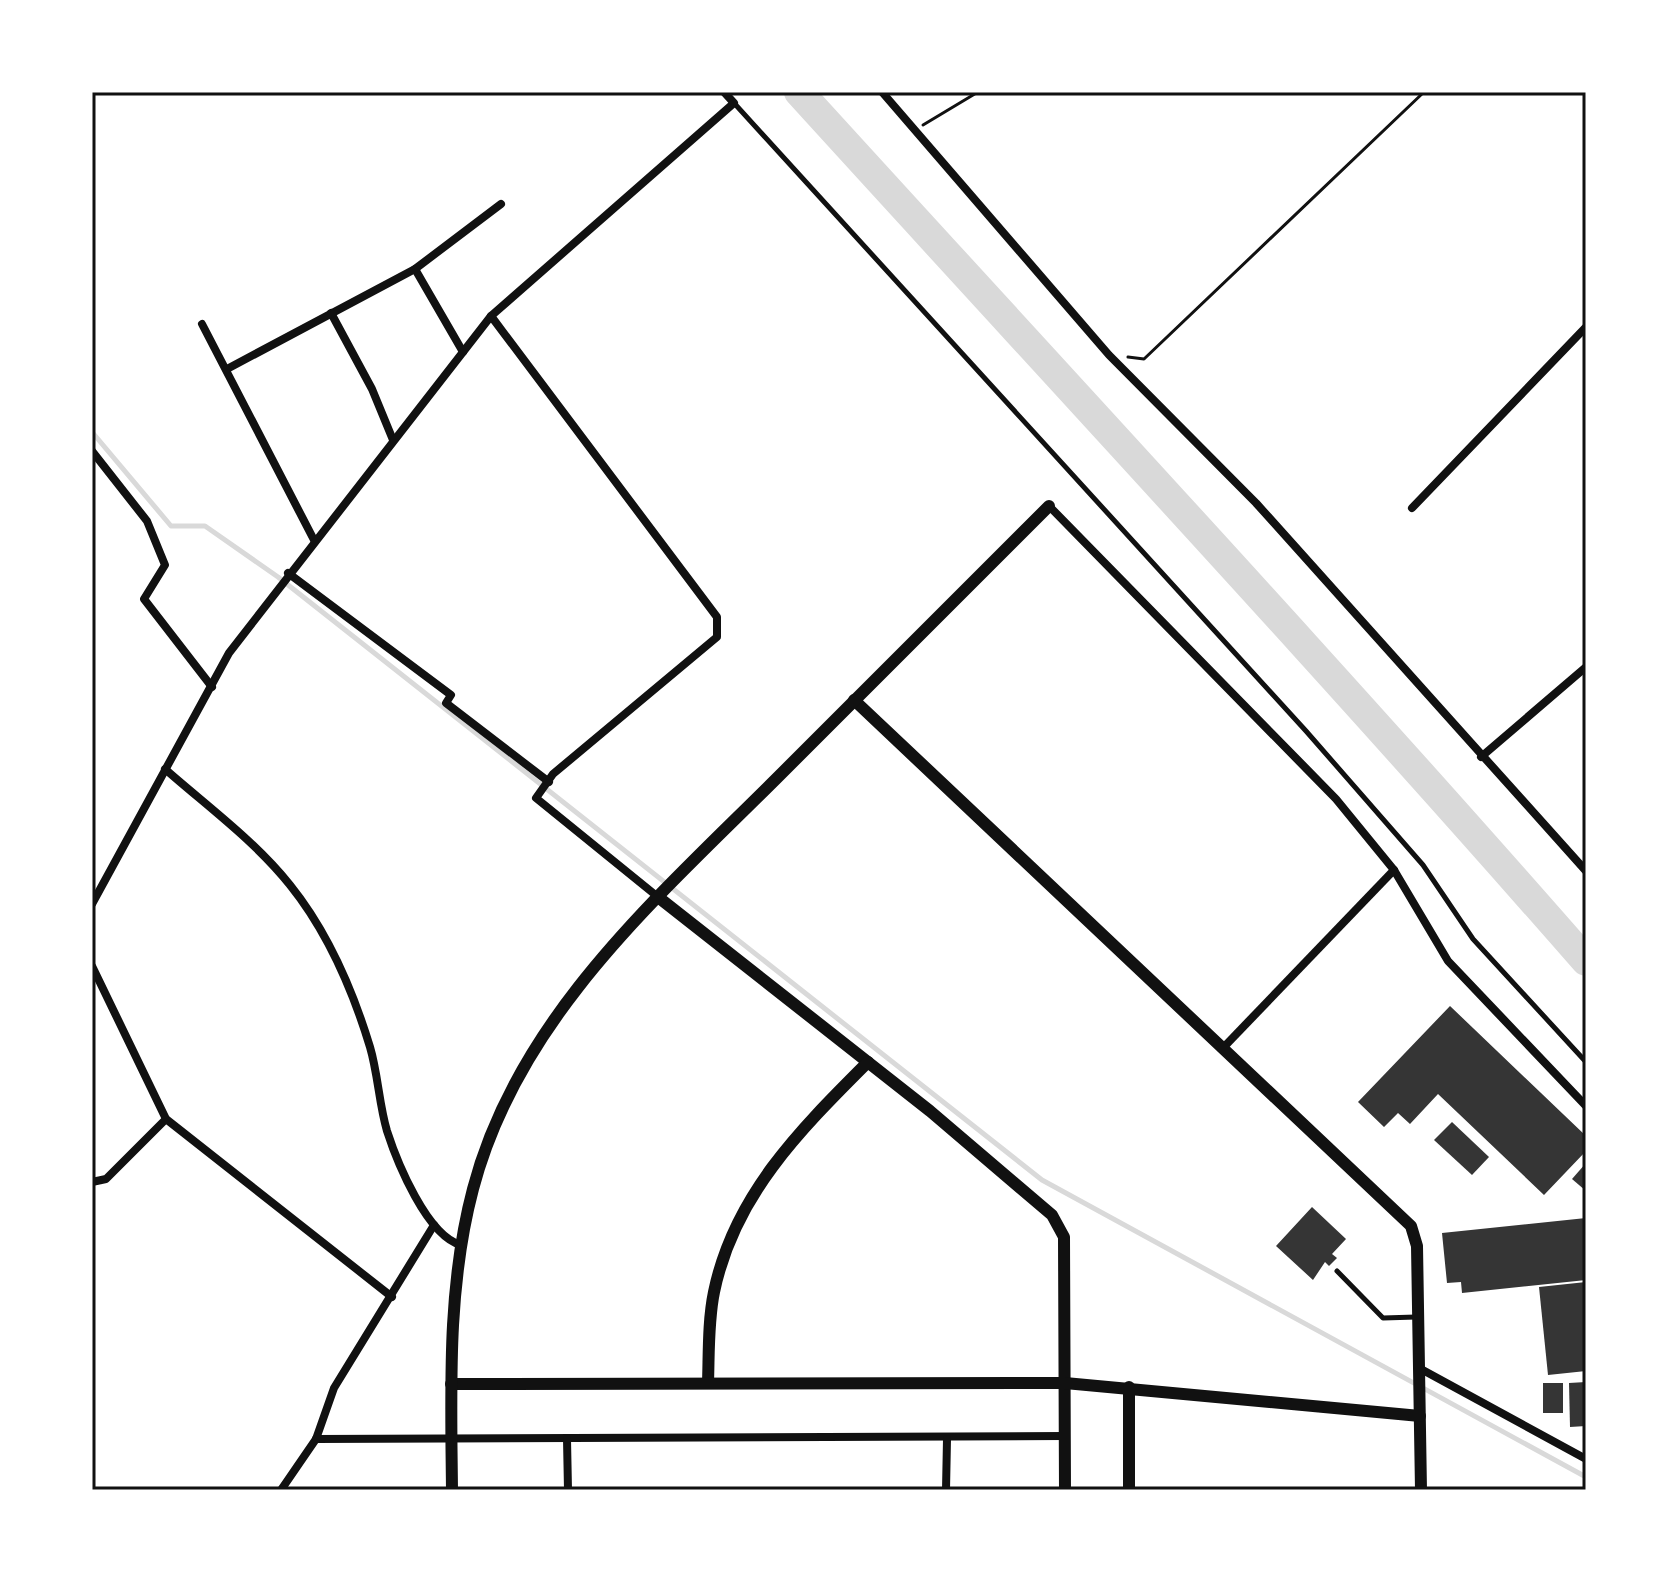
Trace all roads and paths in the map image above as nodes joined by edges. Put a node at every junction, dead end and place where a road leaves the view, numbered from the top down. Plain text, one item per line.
1 (724, 92) edge
2 (882, 92) edge
3 (978, 92) edge
4 (1424, 92) edge
5 (734, 103) junction
6 (917, 129) junction
7 (501, 204) dead end
8 (415, 269) junction
9 (331, 313) junction
10 (491, 316) junction
11 (202, 324) dead end
12 (1586, 327) edge
13 (463, 352) junction
14 (1109, 355) junction
15 (227, 369) junction
16 (393, 440) junction
17 (92, 451) edge
18 (1049, 506) joint
19 (1412, 508) dead end
20 (314, 540) junction
21 (286, 575) junction
22 (1586, 667) edge
23 (212, 687) junction
24 (854, 700) junction
25 (1481, 757) junction
26 (165, 769) junction
27 (548, 783) junction
28 (1394, 870) junction
29 (1586, 871) edge
30 (660, 895) junction
31 (92, 904) edge
32 (92, 966) edge
33 (1222, 1049) junction
34 (868, 1062) junction
35 (1586, 1062) edge
36 (1586, 1106) edge
37 (166, 1119) junction
38 (92, 1182) edge
39 (434, 1225) junction
40 (461, 1245) junction
41 (1337, 1271) dead end
42 (392, 1297) junction
43 (1419, 1317) junction
44 (1419, 1371) junction
45 (708, 1383) junction
46 (1065, 1383) junction
47 (451, 1384) junction
48 (1129, 1387) junction
49 (1420, 1416) junction
50 (1065, 1436) junction
51 (451, 1438) junction
52 (316, 1439) junction
53 (567, 1439) junction
54 (947, 1439) junction
55 (1586, 1459) edge
56 (281, 1490) edge
57 (452, 1490) edge
58 (568, 1490) edge
59 (946, 1490) edge
60 (1065, 1490) edge
61 (1129, 1490) edge
62 (1421, 1490) edge

1 - 5 street
2 - 6 street
3 - 6 path
4 - 14 path
5 - 10 street
5 - 35 lane
6 - 14 street
7 - 8 street
8 - 9 street
8 - 13 street
9 - 15 street
9 - 16 street
10 - 13 street
10 - 27 street
11 - 15 street
12 - 19 street
13 - 16 street
14 - 25 street
15 - 20 street
16 - 20 street
17 - 23 street
18 - 24 street
18 - 28 street
20 - 21 street
21 - 23 street
21 - 27 street
22 - 25 street
23 - 26 street
24 - 30 street
24 - 33 street
25 - 29 street
26 - 31 street
26 - 39 street
27 - 30 street
28 - 33 street
28 - 36 street
30 - 34 street
30 - 40 street
32 - 37 street
33 - 43 street
34 - 45 street
34 - 46 street
37 - 38 street
37 - 42 street
39 - 40 street
39 - 42 street
40 - 47 street
41 - 43 lane
42 - 52 street
43 - 44 street
44 - 49 street
44 - 55 street
45 - 46 street
45 - 47 street
46 - 48 street
46 - 50 street
47 - 51 street
48 - 49 street
48 - 61 street
49 - 62 street
50 - 54 street
50 - 60 street
51 - 52 street
51 - 53 street
51 - 57 street
52 - 56 street
53 - 54 street
53 - 58 street
54 - 59 street

